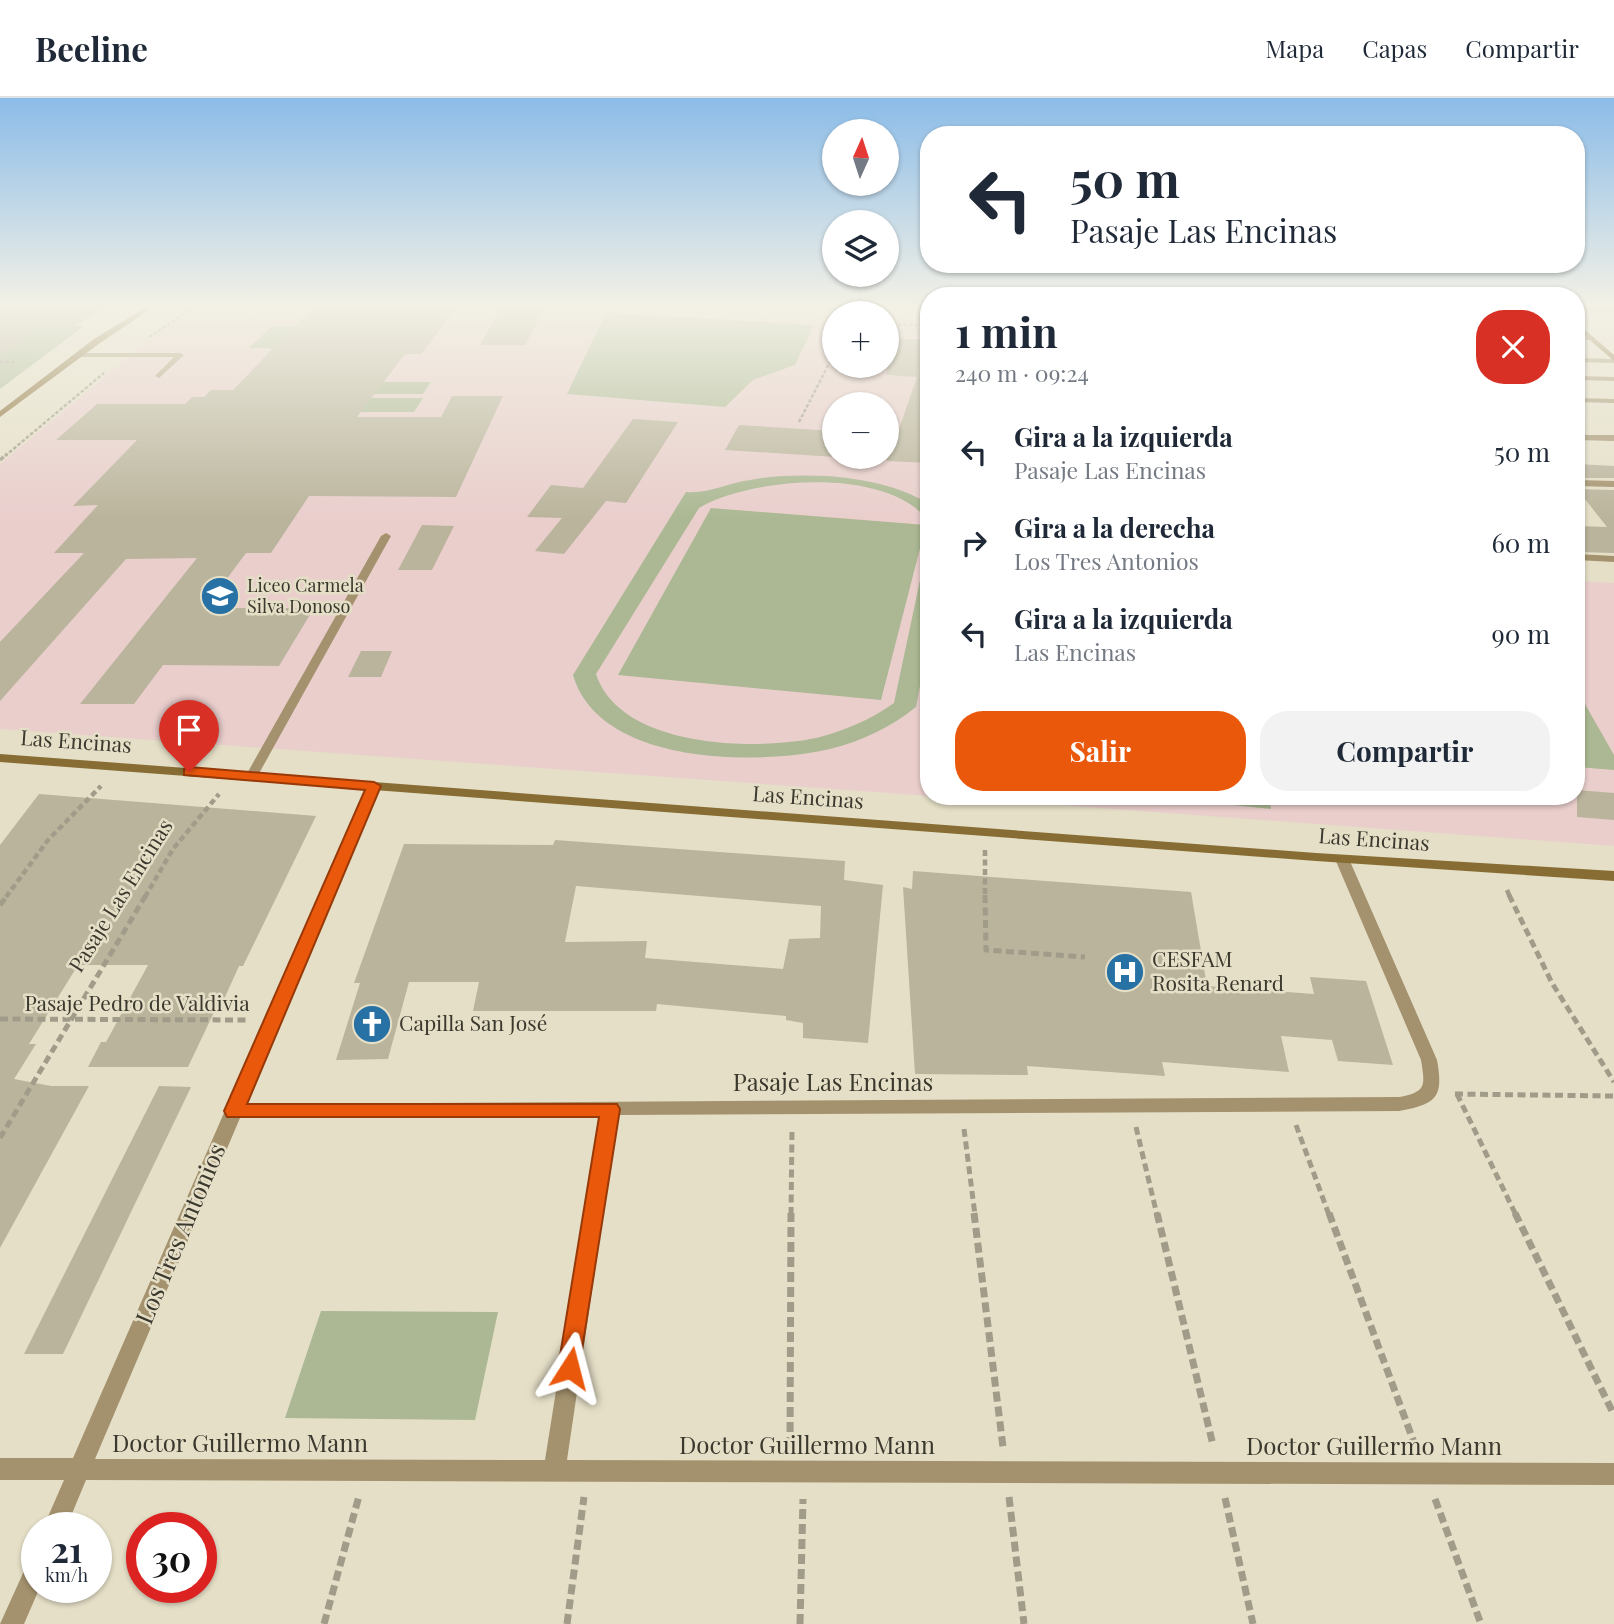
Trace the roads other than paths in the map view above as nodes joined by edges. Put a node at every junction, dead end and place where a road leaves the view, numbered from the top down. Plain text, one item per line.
1 (49, 377) edge
2 (1585, 378) edge
3 (1614, 379) edge
4 (1585, 400) edge
5 (1614, 401) edge
6 (0, 415) edge
7 (1585, 437) edge
8 (1614, 438) edge
9 (1585, 483) edge
10 (1614, 484) edge
11 (386, 537) dead end
12 (1585, 557) edge
13 (1614, 559) edge
14 (0, 758) edge
15 (251, 777) junction
16 (374, 786) junction
17 (1342, 859) junction
18 (1614, 876) edge
19 (610, 1109) junction
20 (234, 1111) junction
21 (0, 1469) edge
22 (79, 1470) junction
23 (554, 1471) junction
24 (1614, 1474) edge
25 (61, 1512) edge
26 (21, 1603) edge
27 (12, 1624) edge

1 - 6 street
2 - 3 street
4 - 5 street
7 - 8 street
9 - 10 street
11 - 15 street
12 - 13 street
14 - 15 street, Las Encinas
15 - 16 street, Las Encinas
16 - 17 street, Las Encinas
16 - 20 street, Los Tres Antonios
17 - 18 street, Las Encinas
17 - 19 street, Pasaje Las Encinas
19 - 20 street, Pasaje Las Encinas
19 - 23 street
20 - 22 street, Los Tres Antonios
21 - 22 street, Doctor Guillermo Mann
22 - 23 street, Doctor Guillermo Mann
22 - 25 street, Los Tres Antonios
23 - 24 street, Doctor Guillermo Mann
26 - 27 street

